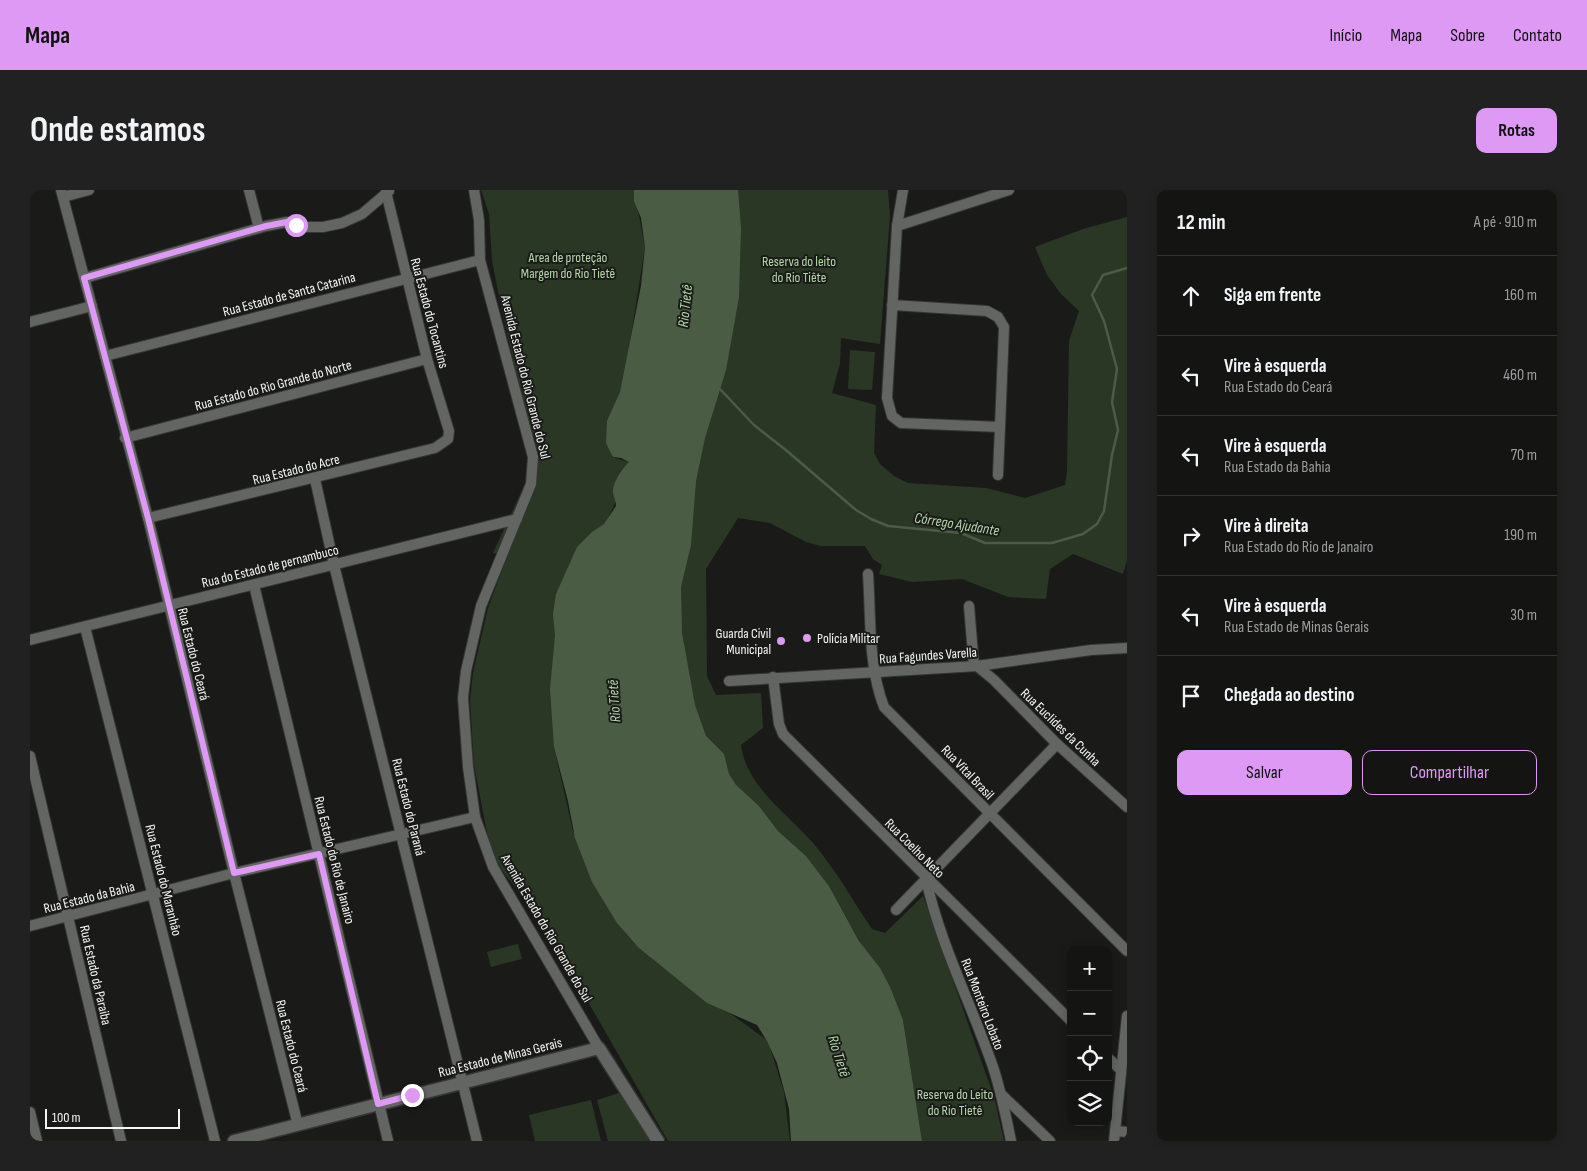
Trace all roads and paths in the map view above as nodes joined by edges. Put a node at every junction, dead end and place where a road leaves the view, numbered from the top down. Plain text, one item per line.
1 (89, 190) edge
2 (249, 190) edge
3 (474, 190) edge
4 (903, 190) edge
5 (1009, 190) edge
6 (388, 191) edge
7 (62, 194) edge
8 (897, 226) junction
9 (259, 228) junction
10 (480, 260) junction
11 (84, 278) junction
12 (406, 278) junction
13 (892, 305) junction
14 (92, 306) junction
15 (30, 322) edge
16 (105, 356) junction
17 (427, 359) junction
18 (1000, 428) junction
19 (126, 438) junction
20 (448, 439) joint
21 (998, 475) dead end
22 (315, 479) junction
23 (148, 518) junction
24 (517, 519) junction
25 (334, 565) junction
26 (868, 574) dead end
27 (254, 585) junction
28 (168, 606) junction
29 (969, 606) dead end
30 (85, 627) junction
31 (30, 640) edge
32 (1127, 648) edge
33 (975, 666) junction
34 (875, 672) junction
35 (773, 677) junction
36 (729, 681) dead end
37 (1057, 744) junction
38 (30, 756) edge
39 (1127, 806) edge
40 (989, 813) junction
41 (475, 817) junction
42 (401, 834) junction
43 (319, 854) junction
44 (234, 873) junction
45 (926, 879) junction
46 (153, 895) junction
47 (896, 910) dead end
48 (68, 917) junction
49 (30, 926) edge
50 (1127, 951) edge
51 (1127, 1016) edge
52 (1067, 1017) edge
53 (1126, 1042) edge
54 (599, 1048) junction
55 (1112, 1062) edge
56 (1121, 1070) junction
57 (462, 1082) junction
58 (1002, 1094) junction
59 (378, 1104) junction
60 (30, 1112) edge
61 (298, 1124) junction
62 (1127, 1132) edge
63 (1115, 1136) edge
64 (37, 1141) edge
65 (121, 1141) edge
66 (215, 1141) edge
67 (234, 1141) edge
68 (388, 1141) edge
69 (477, 1141) edge
70 (658, 1141) edge
71 (1011, 1141) edge
72 (1050, 1141) edge

1 - 7 street
2 - 9 street
3 - 10 street, Avenida Estado do Rio Grande do Sul
4 - 8 street
5 - 8 street
6 - 9 street
6 - 12 street, Rua Estado do Tocantins
7 - 11 street, Rua Estado do Ceará
8 - 13 street
9 - 11 street
10 - 12 street, Rua Estado de Santa Catarina
10 - 24 street, Avenida Estado do Rio Grande do Sul
11 - 14 street, Rua Estado do Ceará
12 - 16 street, Rua Estado de Santa Catarina
12 - 17 street, Rua Estado do Tocantins
13 - 18 street
13 - 18 street
14 - 15 street
14 - 16 street, Rua Estado do Ceará
16 - 19 street, Rua Estado do Ceará
17 - 19 street, Rua Estado do Rio Grande do Norte
17 - 20 street, Rua Estado do Tocantins
18 - 21 street
19 - 23 street, Rua Estado do Ceará
20 - 22 street, Rua Estado do Acre
22 - 23 street, Rua Estado do Acre
22 - 25 street, Rua Estado do Paraná
23 - 28 street, Rua Estado do Ceará
24 - 25 street, Rua do Estado de pernambuco
24 - 41 street, Avenida Estado do Rio Grande do Sul
25 - 27 street, Rua do Estado de pernambuco
25 - 42 street, Rua Estado do Paraná
26 - 34 street, Rua Vital Brasil
27 - 28 street, Rua do Estado de pernambuco
27 - 43 street, Rua Estado do Rio de Janairo
28 - 30 street, Rua do Estado de pernambuco
28 - 44 street, Rua Estado do Ceará
29 - 33 street
30 - 31 street, Rua do Estado de pernambuco
30 - 46 street, Rua Estado do Maranhão
32 - 33 street, Rua Fagundes Varella
33 - 34 street, Rua Fagundes Varella
33 - 37 street, Rua Euclides da Cunha
34 - 35 street, Rua Fagundes Varella
34 - 40 street, Rua Vital Brasil
35 - 36 street, Rua Fagundes Varella
35 - 45 street, Rua Coelho Neto
37 - 39 street, Rua Euclides da Cunha
37 - 40 street
38 - 48 street, Rua Estado da Paraiba
40 - 45 street
40 - 50 street, Rua Vital Brasil
41 - 42 street, Rua Estado da Bahia
41 - 54 street, Avenida Estado do Rio Grande do Sul
42 - 43 street, Rua Estado da Bahia
42 - 57 street, Rua Estado do Paraná
43 - 44 street, Rua Estado da Bahia
43 - 59 street, Rua Estado do Rio de Janairo
44 - 46 street, Rua Estado da Bahia
44 - 61 street, Rua Estado do Ceará
45 - 47 street
45 - 52 street, Rua Coelho Neto
45 - 58 street, Rua Monteiro Lobato
46 - 48 street, Rua Estado da Bahia
46 - 66 street, Rua Estado do Maranhão
48 - 49 street, Rua Estado da Bahia
48 - 65 street, Rua Estado da Paraiba
51 - 53 street
53 - 56 street
54 - 57 street, Rua Estado de Minas Gerais
54 - 70 street, Avenida Estado do Rio Grande do Sul
55 - 56 street
56 - 63 street
57 - 59 street, Rua Estado de Minas Gerais
57 - 69 street, Rua Estado do Paraná
58 - 71 street, Rua Monteiro Lobato
58 - 72 street
59 - 61 street, Rua Estado de Minas Gerais
59 - 68 street, Rua Estado do Rio de Janairo
60 - 64 street
61 - 67 street, Rua Estado de Minas Gerais
62 - 63 street

